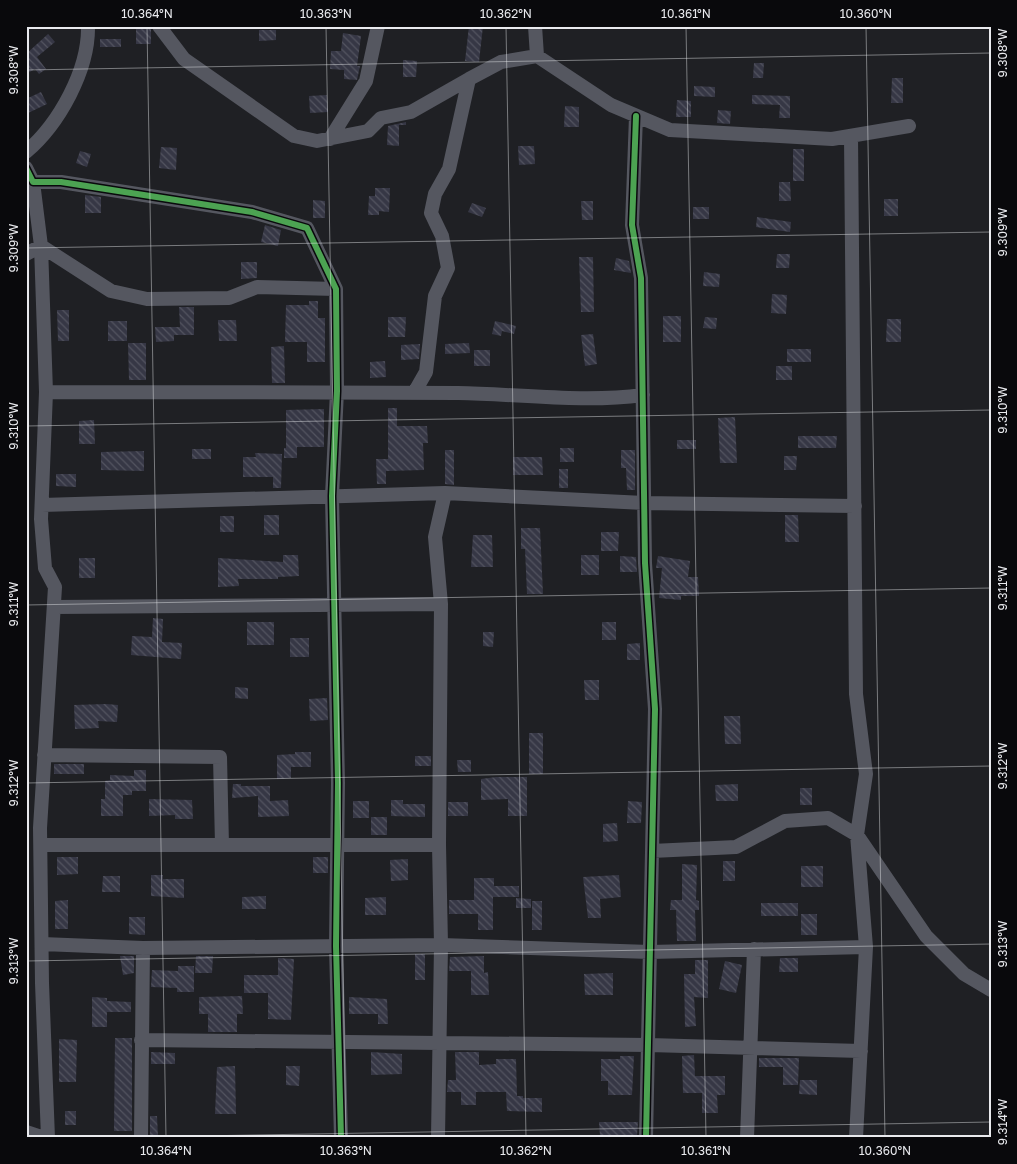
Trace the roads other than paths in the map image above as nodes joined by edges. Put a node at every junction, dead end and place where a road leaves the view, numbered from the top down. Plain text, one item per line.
1 (88, 26) edge
2 (159, 26) edge
3 (378, 26) edge
4 (535, 26) edge
5 (537, 56) junction
6 (469, 79) junction
7 (636, 116) junction
8 (909, 126) dead end
9 (851, 136) junction
10 (330, 139) junction
11 (26, 152) edge
12 (26, 168) edge
13 (30, 183) edge
14 (41, 246) junction
15 (26, 254) edge
16 (336, 289) junction
17 (46, 392) junction
18 (337, 392) junction
19 (414, 393) junction
20 (643, 395) junction
21 (445, 493) junction
22 (332, 496) junction
23 (644, 503) junction
24 (42, 505) junction
25 (855, 506) junction
26 (334, 604) junction
27 (441, 604) junction
28 (54, 607) junction
29 (44, 755) junction
30 (858, 835) junction
31 (222, 844) junction
32 (339, 844) junction
33 (40, 845) junction
34 (439, 845) junction
35 (652, 851) junction
36 (42, 944) junction
37 (441, 944) junction
38 (336, 946) junction
39 (866, 947) junction
40 (143, 948) junction
41 (754, 949) junction
42 (650, 952) junction
43 (991, 990) edge
44 (141, 1040) junction
45 (340, 1043) junction
46 (440, 1043) junction
47 (648, 1045) junction
48 (750, 1048) junction
49 (861, 1051) junction
50 (26, 1132) edge
51 (44, 1138) edge
52 (48, 1138) edge
53 (141, 1138) edge
54 (341, 1138) edge
55 (438, 1138) edge
56 (646, 1138) edge
57 (747, 1138) edge
58 (856, 1138) edge

1 - 11 street
2 - 10 street
3 - 10 street
4 - 5 street
5 - 6 street
5 - 7 street
6 - 10 street
6 - 19 street
7 - 9 street
7 - 20 street
8 - 9 street
9 - 25 street
12 - 13 street
13 - 14 street
13 - 16 street
14 - 15 street
14 - 16 street
14 - 17 street
16 - 18 street
17 - 18 street
17 - 24 street
18 - 19 street
18 - 22 street
19 - 20 street
20 - 23 street
21 - 22 street
21 - 23 street
21 - 27 street
22 - 24 street
22 - 26 street
23 - 25 street
23 - 35 street
24 - 28 street
25 - 30 street
26 - 27 street
26 - 28 street
26 - 32 street
27 - 34 street
28 - 29 street
29 - 31 street
29 - 33 street
30 - 35 street
30 - 39 street
30 - 43 street
31 - 32 street
31 - 33 street
32 - 34 street
32 - 38 street
33 - 36 street
34 - 37 street
35 - 42 street
36 - 40 street
36 - 52 street
37 - 38 street
37 - 42 street
37 - 46 street
38 - 40 street
38 - 45 street
39 - 41 street
39 - 49 street
40 - 44 street
41 - 42 street
41 - 48 street
42 - 47 street
44 - 45 street
44 - 53 street
45 - 46 street
45 - 54 street
46 - 47 street
46 - 55 street
47 - 48 street
47 - 56 street
48 - 49 street
48 - 57 street
49 - 58 street
50 - 51 street

